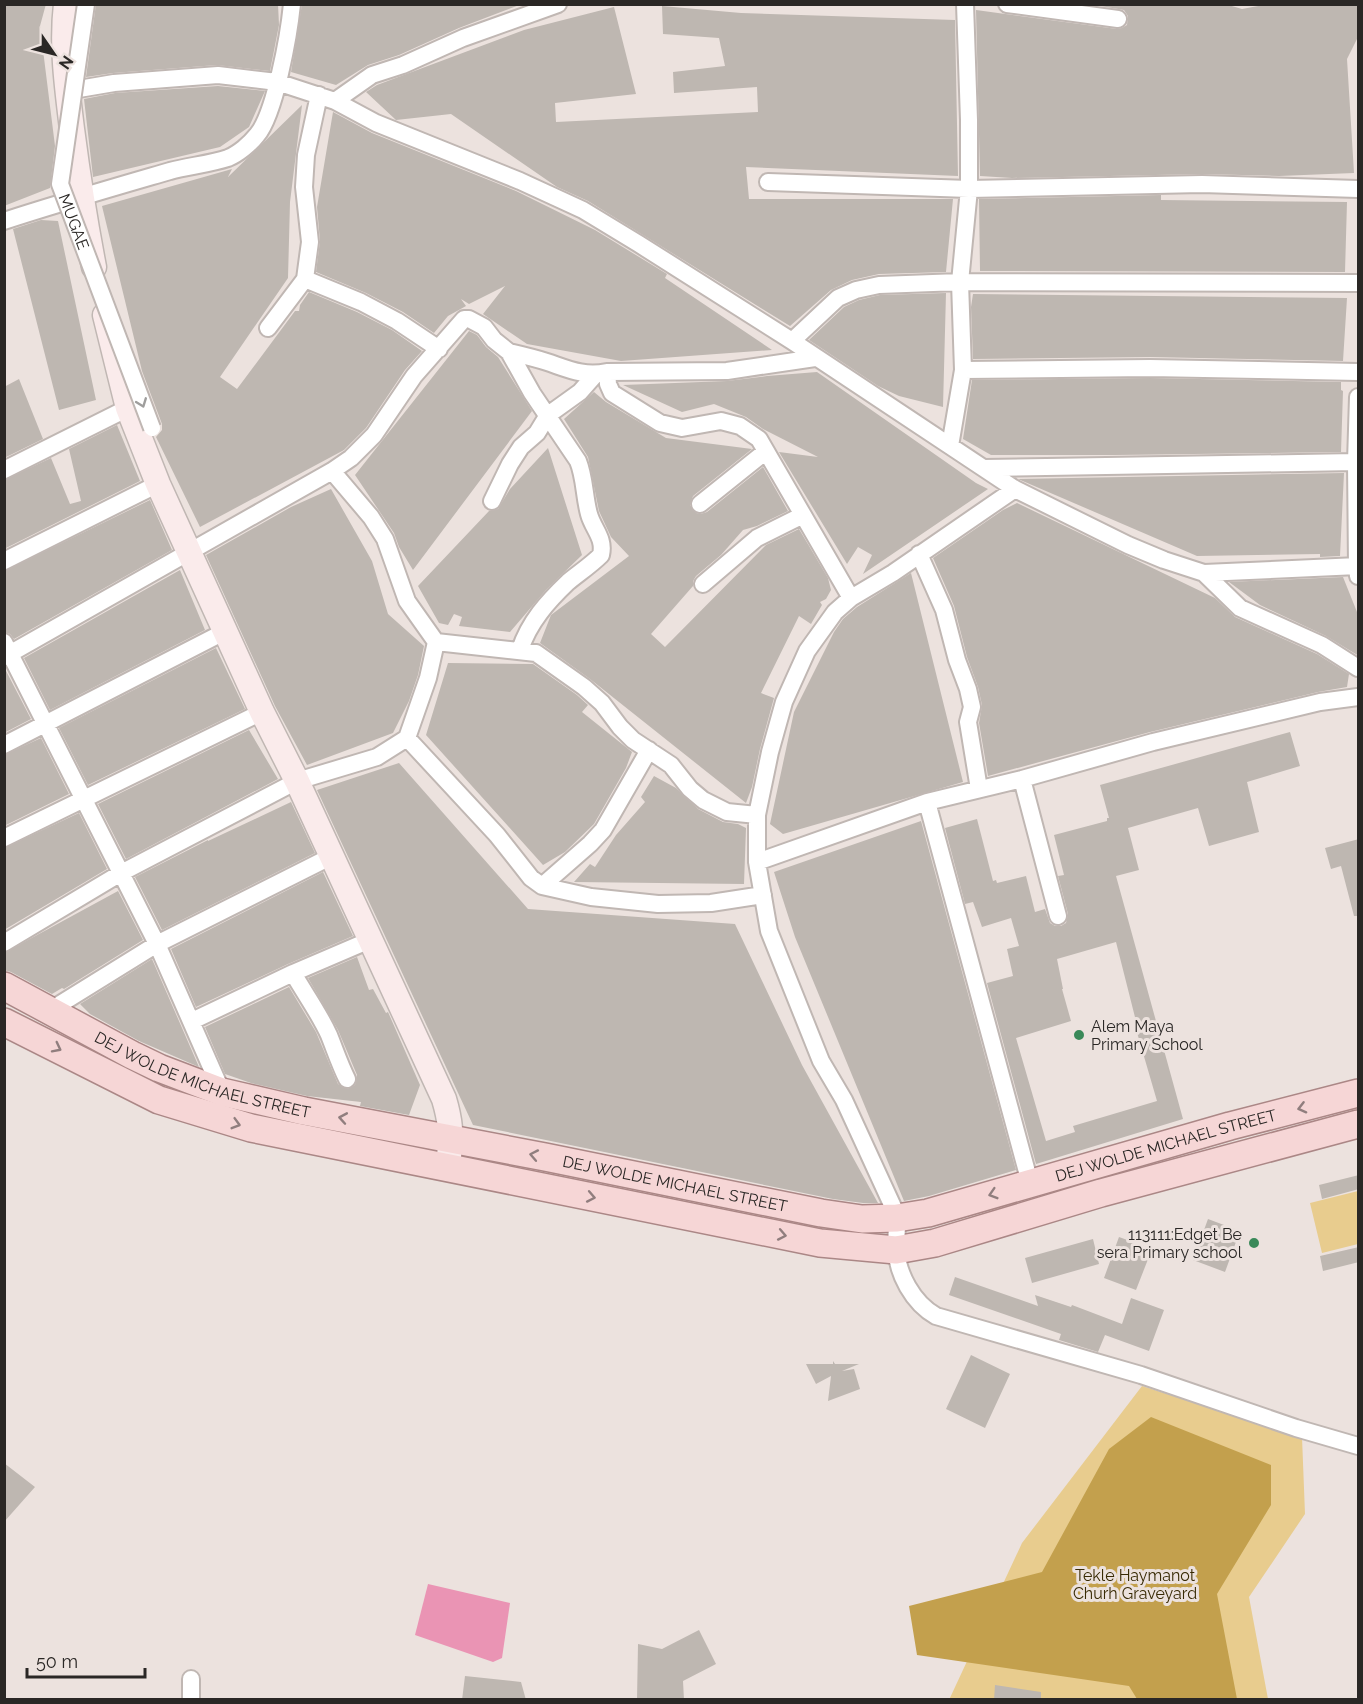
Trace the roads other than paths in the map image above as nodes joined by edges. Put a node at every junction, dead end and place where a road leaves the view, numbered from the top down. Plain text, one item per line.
1 (86, 4) edge
2 (292, 4) edge
3 (558, 4) edge
4 (964, 4) edge
5 (1006, 4) edge
6 (529, 10) edge
7 (64, 16) edge
8 (1118, 19) dead end
9 (277, 82) junction
10 (67, 90) junction
11 (319, 95) junction
12 (335, 101) junction
13 (768, 182) dead end
14 (969, 189) junction
15 (1359, 189) edge
16 (81, 196) junction
17 (4, 221) edge
18 (305, 279) junction
19 (960, 282) junction
20 (1359, 283) edge
21 (268, 328) dead end
22 (792, 341) junction
23 (439, 349) junction
24 (509, 352) junction
25 (815, 358) junction
26 (963, 370) junction
27 (1359, 372) edge
28 (601, 373) junction
29 (1359, 397) edge
30 (128, 408) junction
31 (548, 415) junction
32 (152, 428) dead end
33 (950, 446) junction
34 (765, 452) junction
35 (1356, 462) junction
36 (984, 468) junction
37 (4, 470) edge
38 (332, 471) junction
39 (158, 484) junction
40 (1015, 489) junction
41 (492, 501) dead end
42 (700, 504) dead end
43 (803, 515) junction
44 (188, 551) junction
45 (920, 554) junction
46 (4, 561) edge
47 (1358, 569) edge
48 (1204, 573) junction
49 (703, 584) dead end
50 (851, 598) junction
51 (226, 631) junction
52 (436, 642) junction
53 (520, 650) junction
54 (6, 651) edge
55 (1359, 669) edge
56 (1359, 697) edge
57 (262, 712) junction
58 (45, 724) junction
59 (407, 738) junction
60 (4, 745) edge
61 (649, 750) junction
62 (1022, 779) junction
63 (297, 781) junction
64 (979, 789) junction
65 (83, 800) junction
66 (927, 802) junction
67 (758, 815) junction
68 (4, 838) edge
69 (332, 856) junction
70 (757, 862) junction
71 (121, 873) junction
72 (542, 885) junction
73 (763, 895) junction
74 (1058, 916) dead end
75 (370, 940) junction
76 (4, 943) edge
77 (157, 944) junction
78 (293, 973) junction
79 (4, 986) edge
80 (49, 1011) junction
81 (192, 1021) junction
82 (4, 1022) edge
83 (347, 1079) dead end
84 (222, 1092) junction
85 (1359, 1093) edge
86 (1359, 1124) edge
87 (1230, 1126) junction
88 (451, 1138) junction
89 (1234, 1158) junction
90 (448, 1168) junction
91 (1030, 1183) junction
92 (821, 1213) junction
93 (897, 1218) junction
94 (820, 1243) junction
95 (896, 1250) junction
96 (1359, 1446) edge
97 (191, 1679) dead end
98 (191, 1700) edge

1 -> 32 street, MUGAE, bridge
2 - 9 street
3 - 6 street
4 - 14 street
5 - 8 street
6 - 12 street
7 - 10 main road
9 - 10 street
9 - 11 street
9 - 16 street
10 - 16 main road
11 - 12 street
11 - 18 street
12 - 22 street
13 - 14 street
14 - 15 street
14 - 19 street
16 - 17 street
16 - 30 main road
18 - 21 street
18 - 23 street
19 - 20 street
19 - 22 street
19 - 26 street
22 - 25 street
23 - 24 street
23 - 38 street
24 - 28 street
24 - 31 street
25 - 28 street
25 - 33 street
26 - 27 street
26 - 33 street
28 - 31 street
28 - 34 street
29 - 35 street
30 - 37 street
30 - 39 main road
31 - 41 street
31 - 53 street
33 - 36 street
34 - 42 street
34 - 43 street
35 - 36 street
35 - 47 street
36 - 40 street
38 - 44 street
38 - 52 street
39 - 44 main road
39 - 46 street
40 - 45 street
40 - 48 street
43 - 49 street
43 - 50 street
44 - 51 main road
44 - 54 street
45 - 50 street
45 - 64 street
47 - 48 street
48 - 55 street
50 - 67 street
51 - 57 main road
51 - 58 street
52 - 53 street
52 - 59 street
53 - 61 street
54 - 58 street
56 - 62 street
57 - 63 main road
57 - 65 street
58 - 60 street
58 - 65 street
59 - 63 street
59 - 72 street
61 - 67 street
61 - 72 street
62 - 64 street
62 - 74 street
63 - 69 main road
63 - 71 street
64 - 66 street
65 - 68 street
65 - 71 street
66 - 70 street
66 - 91 street
67 - 70 street
69 - 75 main road
69 - 77 street
70 - 73 street
71 - 76 street
71 - 77 street
72 - 73 street
73 - 93 street
75 - 78 street
75 - 88 main road
77 - 80 street
77 - 81 street
78 - 81 street
78 - 83 street
79 - 80 main road, DEJ WOLDE MICHAEL STREET
80 - 84 main road, DEJ WOLDE MICHAEL STREET
81 - 84 street
82 -> 90 main road, DEJ WOLDE MICHAEL STREET
88 -> 84 main road, DEJ WOLDE MICHAEL STREET
85 -> 87 main road, DEJ WOLDE MICHAEL STREET
86 - 89 main road, DEJ WOLDE MICHAEL STREET
87 - 89 main road
87 - 91 main road, DEJ WOLDE MICHAEL STREET
88 - 90 main road
92 -> 88 main road, DEJ WOLDE MICHAEL STREET
89 - 95 main road, DEJ WOLDE MICHAEL STREET
90 -> 94 main road, DEJ WOLDE MICHAEL STREET
91 -> 93 main road, DEJ WOLDE MICHAEL STREET
92 - 93 main road, DEJ WOLDE MICHAEL STREET
92 - 94 street
93 - 95 street
94 - 95 main road, DEJ WOLDE MICHAEL STREET
95 - 96 street
97 - 98 street

